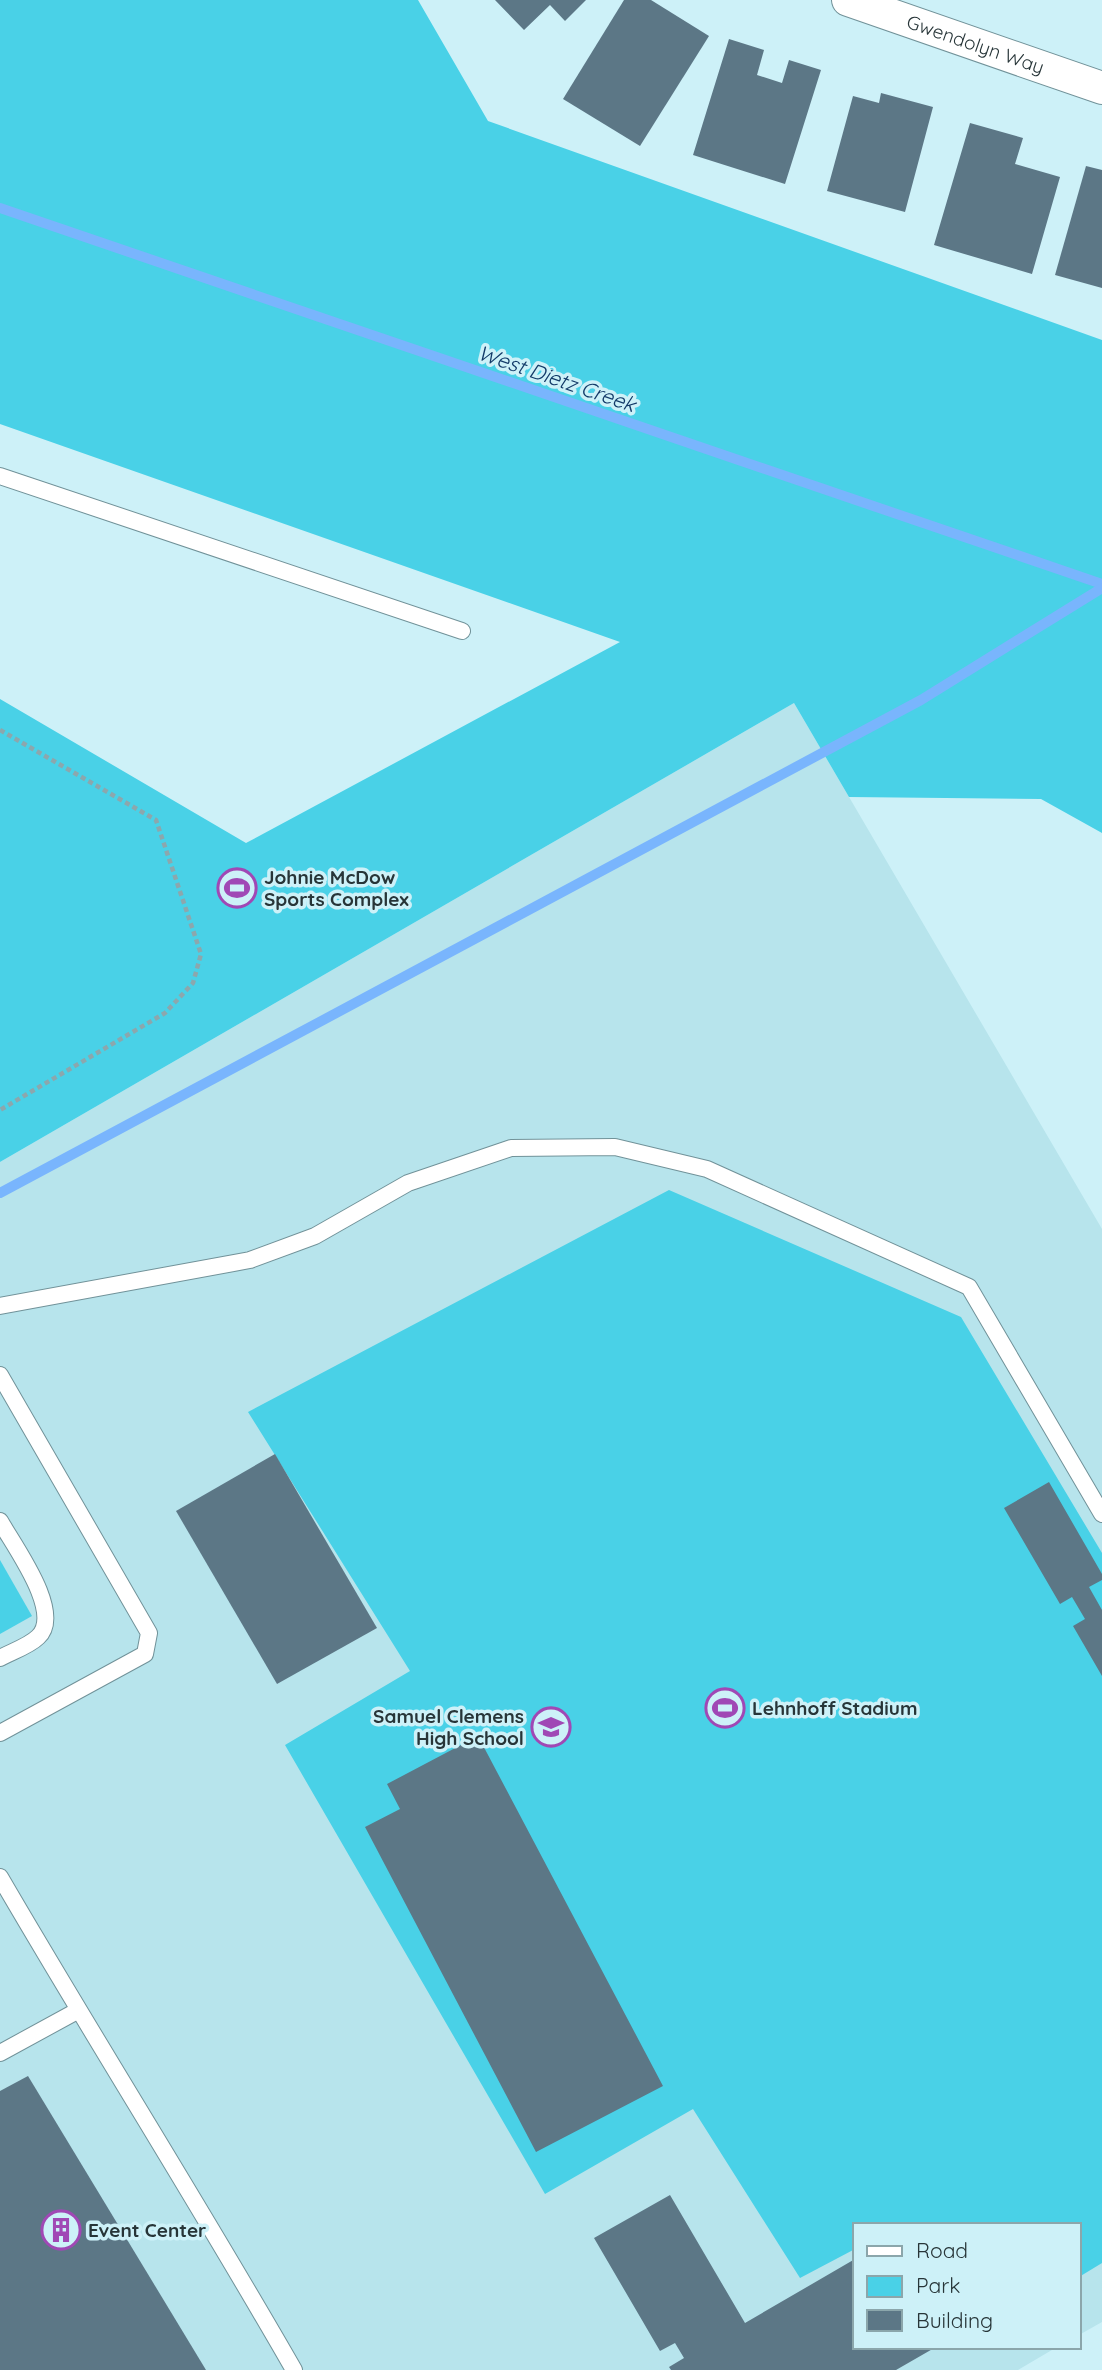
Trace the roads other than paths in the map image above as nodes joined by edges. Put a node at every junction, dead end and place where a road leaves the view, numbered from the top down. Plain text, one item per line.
1 (848, 0) edge
2 (1102, 88) edge
3 (0, 476) edge
4 (462, 631) dead end
5 (0, 1306) edge
6 (0, 1375) edge
7 (1102, 1514) edge
8 (0, 1521) edge
9 (0, 1658) edge
10 (0, 1733) edge
11 (0, 1877) edge
12 (77, 2011) junction
13 (0, 2053) edge
14 (294, 2370) edge

1 - 2 street, Gwendolyn Way
3 - 4 lane
5 - 7 lane
6 - 10 lane
8 - 9 lane
11 - 12 lane
12 - 13 lane
12 - 14 lane

